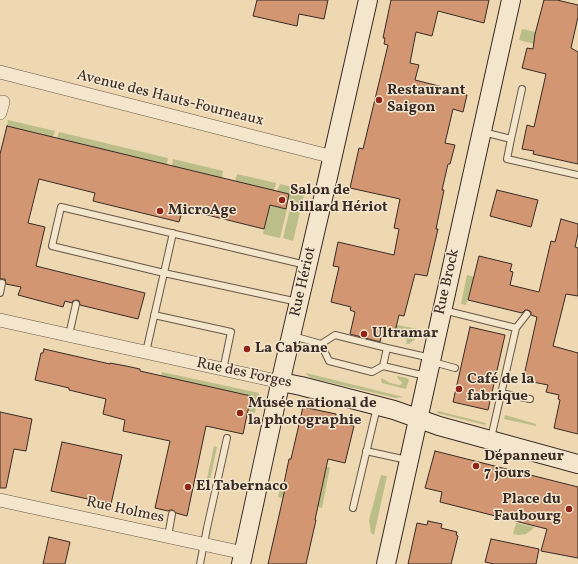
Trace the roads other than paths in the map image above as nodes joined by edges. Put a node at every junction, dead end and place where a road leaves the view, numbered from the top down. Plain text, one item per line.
1 (368, 0) edge
2 (511, 0) edge
3 (0, 72) edge
4 (522, 88) dead end
5 (482, 131) junction
6 (511, 139) junction
7 (333, 157) junction
8 (578, 175) edge
9 (173, 233) junction
10 (308, 265) junction
11 (164, 273) junction
12 (2, 282) dead end
13 (0, 293) edge
14 (299, 302) junction
15 (76, 304) dead end
16 (442, 309) junction
17 (527, 314) dead end
18 (154, 315) junction
19 (0, 320) edge
20 (516, 328) junction
21 (69, 335) junction
22 (291, 336) junction
23 (321, 344) junction
24 (387, 348) junction
25 (146, 353) junction
26 (430, 365) junction
27 (383, 366) junction
28 (455, 368) dead end
29 (223, 370) junction
30 (281, 382) junction
31 (501, 392) junction
32 (530, 399) dead end
33 (377, 406) junction
34 (418, 418) junction
35 (226, 438) dead end
36 (490, 440) junction
37 (366, 451) junction
38 (409, 460) junction
39 (578, 464) edge
40 (0, 500) edge
41 (353, 508) dead end
42 (172, 514) dead end
43 (168, 536) junction
44 (204, 544) junction
45 (243, 558) edge
46 (200, 564) edge
47 (386, 564) edge

1 - 7 street, Rue Hériot
2 - 5 street, Rue Brock
3 - 7 street, Avenue des Hauts-Fourneaux
4 - 6 lane
5 - 6 lane
5 - 16 street, Rue Brock
6 - 8 lane
7 - 10 street, Rue Hériot
9 - 10 lane
9 - 11 lane
9 - 11 lane
10 - 14 street, Rue Hériot
11 - 14 lane
11 - 18 lane
12 - 13 lane
14 - 22 street, Rue Hériot
15 - 21 lane
16 - 20 lane
16 - 26 street, Rue Brock
17 - 20 lane
18 - 25 lane
18 - 29 lane
19 - 21 street, Rue des Forges
20 - 31 lane
21 - 25 street, Rue des Forges
22 - 23 lane
22 - 30 street, Rue Hériot
23 - 24 lane
23 - 27 lane
24 - 26 lane
24 - 27 lane
25 - 29 street, Rue des Forges
26 - 27 lane
26 - 28 lane
26 - 34 street, Rue Brock
29 - 30 street, Rue des Forges
30 - 33 street, Rue des Forges
30 - 45 street, Rue Hériot
31 - 32 lane
31 - 36 lane
33 - 34 street, Rue des Forges
33 - 37 lane
34 - 36 street, Rue des Forges
34 - 38 street, Rue Brock
35 - 44 lane
36 - 39 street, Rue des Forges
37 - 38 lane
37 - 41 lane
38 - 47 street, Rue Brock
40 - 43 street, Rue Holmes
42 - 43 lane
43 - 44 street, Rue Holmes
44 - 45 street, Rue Holmes
44 - 46 lane

